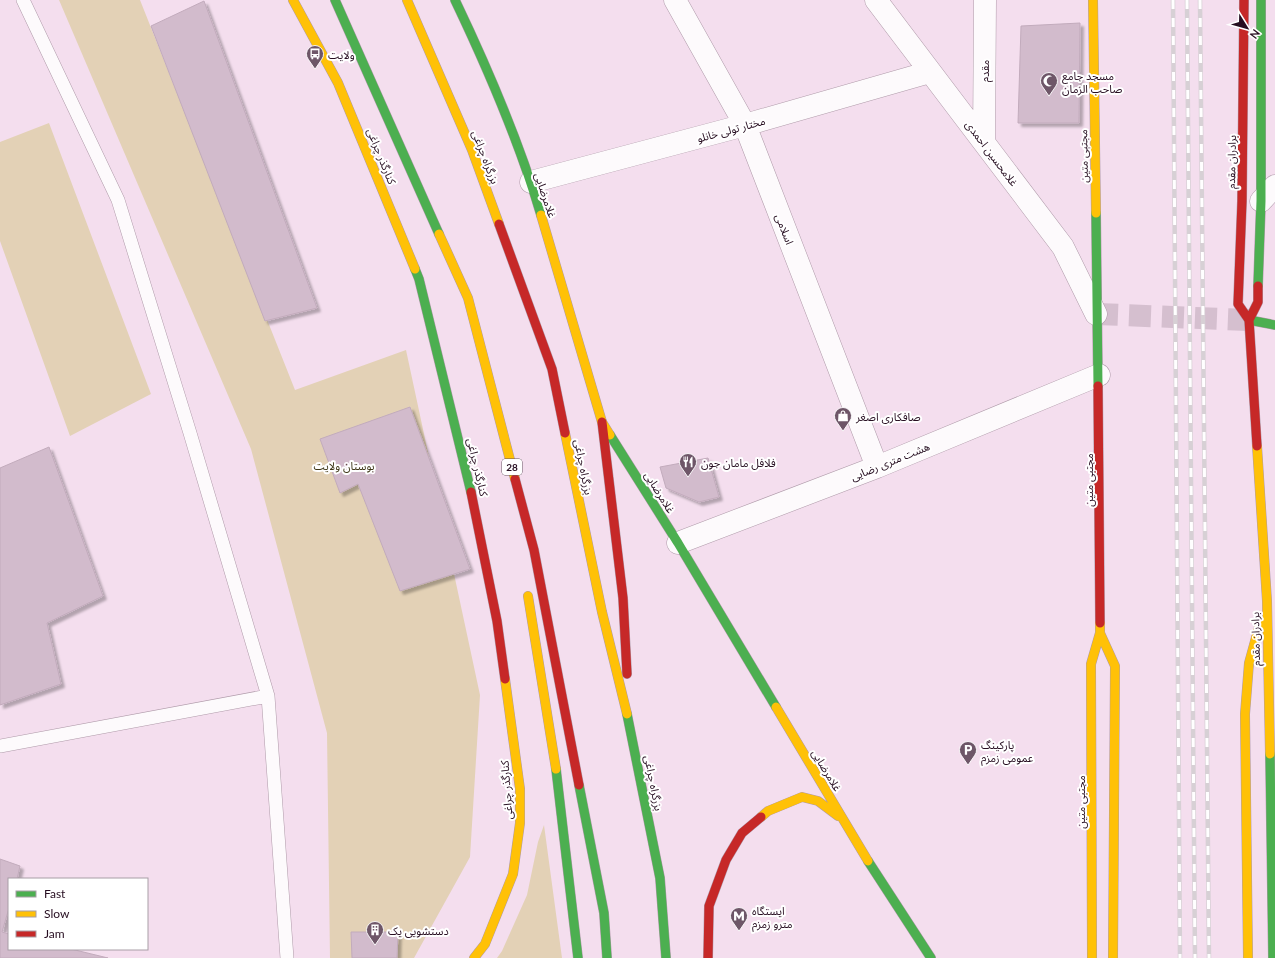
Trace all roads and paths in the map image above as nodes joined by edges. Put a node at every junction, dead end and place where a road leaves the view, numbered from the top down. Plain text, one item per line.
1 (24, 0) edge
2 (293, 0) edge
3 (336, 0) edge
4 (407, 0) edge
5 (455, 0) edge
6 (675, 0) edge
7 (876, 0) edge
8 (985, 0) edge
9 (1093, 0) edge
10 (1244, 0) edge
11 (1261, 0) edge
12 (1260, 30) edge
13 (930, 72) junction
14 (745, 125) junction
15 (984, 142) junction
16 (531, 182) junction
17 (1260, 196) edge
18 (1096, 314) junction
19 (1249, 320) junction
20 (1275, 325) edge
21 (1099, 375) junction
22 (602, 422) junction
23 (877, 467) junction
24 (678, 543) junction
25 (534, 550) junction
26 (528, 570) dead end
27 (1275, 577) edge
28 (527, 585) dead end
29 (1271, 602) edge
30 (1100, 633) junction
31 (268, 696) junction
32 (631, 729) junction
33 (0, 746) edge
34 (843, 820) junction
35 (287, 958) edge
36 (474, 958) edge
37 (578, 958) edge
38 (607, 958) edge
39 (666, 958) edge
40 (708, 958) edge
41 (930, 958) edge
42 (1092, 958) edge
43 (1113, 958) edge
44 (1248, 958) edge
45 (1272, 958) edge

1 - 31 lane
2 - 36 main road, کنارگذر چراغی
3 - 25 main road, 28
4 - 32 main road, بزرگراه چراغی
5 - 16 main road, غلامرضایی
6 - 14 street, اسلامی
7 - 13 street, غلامحسین احمدی
8 - 15 street, مقدم
9 - 18 main road, مجتبی متین
10 - 12 main road, برادران مقدم
11 - 12 main road, برادران مقدم
12 - 17 main road, برادران مقدم
12 - 17 main road, برادران مقدم
13 - 14 street, مختار تولی خانلو
13 - 15 street, غلامحسین احمدی
14 - 16 street, مختار تولی خانلو
14 - 23 street, اسلامی
15 - 18 street, غلامحسین احمدی
16 - 22 main road, غلامرضایی
17 - 19 main road, برادران مقدم
17 - 19 main road, برادران مقدم
18 - 21 main road, مجتبی متین
19 - 20 main road
19 - 29 main road, برادران مقدم
21 - 23 street, هشت متری رضایی
21 - 30 main road, مجتبی متین
22 - 24 main road, غلامرضایی
22 - 32 main road
23 - 24 street, هشت متری رضایی
24 - 34 main road, غلامرضایی
25 - 26 main road
25 - 38 main road, 28
27 - 29 street
28 - 37 main road
29 - 44 main road
29 - 45 main road, برادران مقدم
30 - 42 main road, مجتبی متین
30 - 43 main road
31 - 33 lane
31 - 35 lane
32 - 39 main road, بزرگراه چراغی
34 - 40 main road
34 - 41 main road, غلامرضایی

